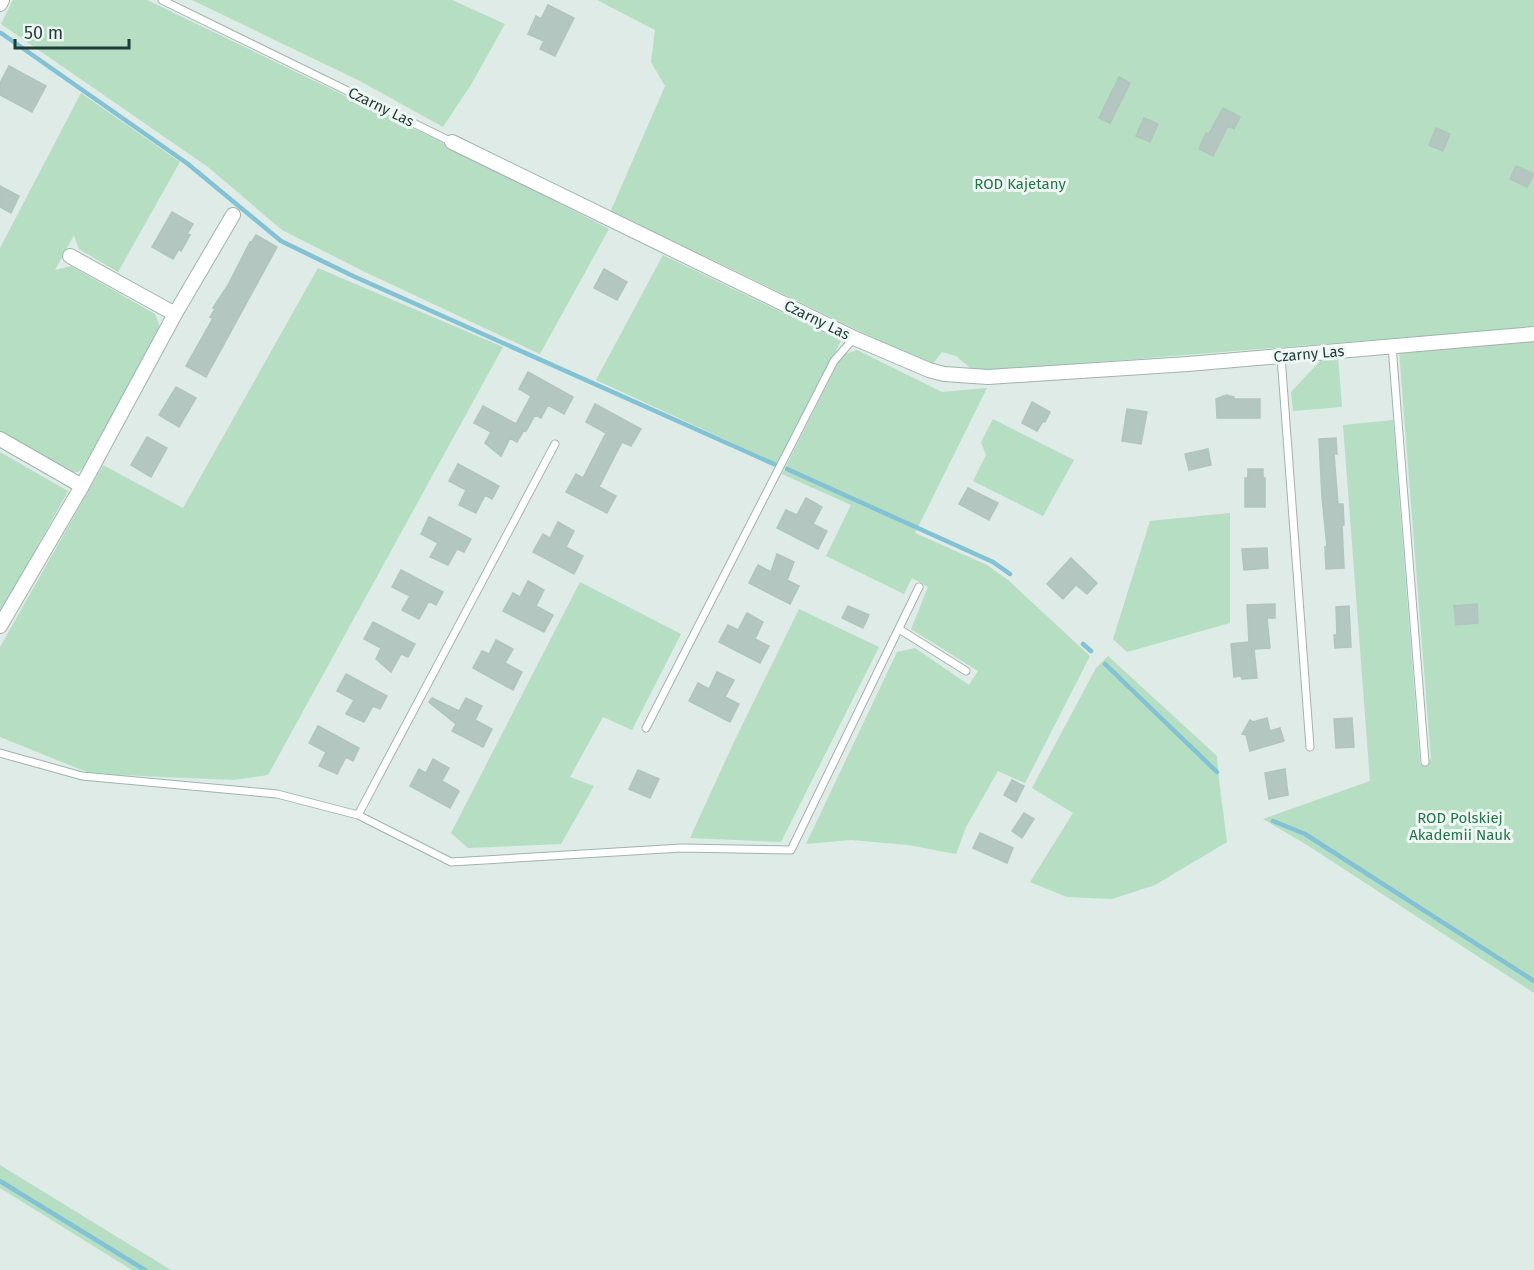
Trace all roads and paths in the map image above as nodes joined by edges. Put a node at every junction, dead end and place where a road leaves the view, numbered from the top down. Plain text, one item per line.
1 (162, 0) edge
2 (452, 142) joint
3 (233, 215) dead end
4 (70, 256) dead end
5 (175, 314) junction
6 (1534, 334) edge
7 (854, 338) junction
8 (1392, 346) junction
9 (1281, 356) junction
10 (0, 439) edge
11 (555, 444) dead end
12 (82, 486) junction
13 (919, 587) dead end
14 (0, 626) edge
15 (899, 629) junction
16 (966, 672) dead end
17 (646, 728) dead end
18 (1310, 747) dead end
19 (0, 753) edge
20 (1425, 762) dead end
21 (358, 815) junction

1 - 2 lane, Czarny Las
2 - 7 street, Czarny Las
3 - 5 street
4 - 5 street
5 - 12 street
6 - 8 street, Czarny Las
7 - 9 street, Czarny Las
7 - 17 lane
8 - 9 street, Czarny Las
8 - 20 lane
9 - 18 lane
10 - 12 street
11 - 21 lane
12 - 14 street
13 - 15 lane
15 - 16 lane
15 - 21 lane
19 - 21 lane

